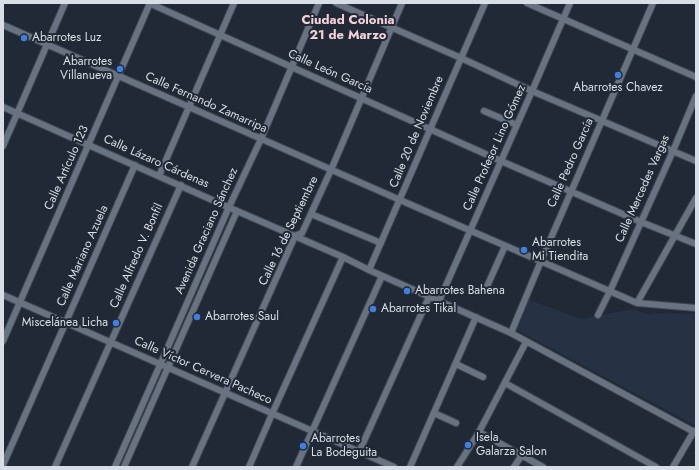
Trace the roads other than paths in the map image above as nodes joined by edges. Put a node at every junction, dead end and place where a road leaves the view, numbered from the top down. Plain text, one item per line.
1 (65, 3) edge
2 (150, 3) edge
3 (234, 3) edge
4 (319, 3) edge
5 (336, 3) edge
6 (402, 3) edge
7 (485, 3) edge
8 (527, 3) edge
9 (570, 3) edge
10 (653, 3) edge
11 (562, 19) junction
12 (3, 25) edge
13 (392, 27) junction
14 (220, 35) junction
15 (47, 45) junction
16 (633, 50) junction
17 (461, 58) junction
18 (292, 67) junction
19 (118, 76) junction
20 (696, 77) edge
21 (532, 91) junction
22 (696, 96) edge
23 (361, 98) junction
24 (3, 107) edge
25 (189, 107) junction
26 (484, 111) dead end
27 (17, 113) junction
28 (602, 122) junction
29 (517, 125) junction
30 (430, 129) junction
31 (261, 139) junction
32 (89, 145) junction
33 (3, 146) edge
34 (673, 151) junction
35 (501, 161) junction
36 (696, 161) edge
37 (135, 165) junction
38 (331, 170) junction
39 (159, 176) junction
40 (181, 185) junction
41 (571, 191) junction
42 (696, 198) edge
43 (400, 200) junction
44 (694, 206) edge
45 (229, 207) junction
46 (237, 211) junction
47 (311, 214) junction
48 (641, 222) junction
49 (470, 231) junction
50 (295, 236) junction
51 (675, 236) junction
52 (381, 243) junction
53 (696, 244) edge
54 (505, 246) junction
55 (343, 257) junction
56 (541, 261) junction
57 (369, 270) junction
58 (382, 276) junction
59 (485, 291) dead end
60 (610, 291) junction
61 (3, 295) edge
62 (429, 297) junction
63 (439, 301) junction
64 (20, 302) junction
65 (638, 303) junction
66 (696, 308) edge
67 (598, 315) dead end
68 (476, 318) junction
69 (66, 323) junction
70 (511, 333) junction
71 (3, 341) edge
72 (526, 342) junction
73 (110, 343) junction
74 (456, 364) junction
75 (160, 365) junction
76 (168, 368) junction
77 (483, 377) dead end
78 (505, 383) junction
79 (225, 393) junction
80 (434, 413) junction
81 (272, 414) junction
82 (456, 424) dead end
83 (312, 431) junction
84 (479, 432) junction
85 (695, 432) edge
86 (359, 452) junction
87 (522, 455) junction
88 (3, 465) edge
89 (55, 467) edge
90 (115, 467) edge
91 (124, 467) edge
92 (192, 467) edge
93 (249, 467) edge
94 (296, 467) edge
95 (394, 467) edge
96 (410, 467) edge
97 (457, 467) edge
98 (514, 467) edge
99 (543, 467) edge
100 (656, 467) edge
101 (673, 467) edge

1 - 15 street
2 - 14 street, Calle León García
2 - 19 street, Calle Artículo 123
3 - 14 street
4 - 18 street, Avenida Graciano Sánchez
5 - 13 street
6 - 13 street, Calle 16 de Septiembre
7 - 17 street, Calle 20 de Noviembre
8 - 11 street
9 - 11 street, Calle Profesor Lino Gómez
10 - 16 street, Calle Pedro García
11 - 16 street
11 - 21 street, Calle Profesor Lino Gómez
12 - 15 street, Calle Fernando Zamarripa
13 - 17 street
13 - 23 street, Calle 16 de Septiembre
14 - 18 street, Calle León García
14 - 25 street
15 - 19 street, Calle Fernando Zamarripa
15 - 27 street
16 - 20 street
16 - 28 street, Calle Pedro García
17 - 21 street
17 - 30 street, Calle 20 de Noviembre
18 - 23 street, Calle León García
18 - 31 street, Avenida Graciano Sánchez
19 - 25 street, Calle Fernando Zamarripa
19 - 32 street, Calle Artículo 123
21 - 28 street
21 - 29 street, Calle Profesor Lino Gómez
22 - 34 street, Calle Mercedes Vargas
23 - 30 street, Calle León García
23 - 38 street, Calle 16 de Septiembre
24 - 27 street, Calle Lázaro Cárdenas
25 - 31 street, Calle Fernando Zamarripa
25 - 39 street
26 - 29 street
27 - 32 street, Calle Lázaro Cárdenas
27 - 33 street
28 - 34 street
28 - 41 street, Calle Pedro García
29 - 35 street, Calle Profesor Lino Gómez
30 - 35 street, Calle León García
30 - 43 street, Calle 20 de Noviembre
31 - 38 street, Calle Fernando Zamarripa
31 - 45 street, Avenida Graciano Sánchez
32 - 37 street, Calle Lázaro Cárdenas
32 - 64 street, Calle Artículo 123
34 - 36 street
34 - 48 street, Calle Mercedes Vargas
35 - 41 street, Calle León García
35 - 49 street, Calle Profesor Lino Gómez
37 - 39 street, Calle Lázaro Cárdenas
37 - 69 street, Calle Mariano Azuela
38 - 43 street, Calle Fernando Zamarripa
38 - 47 street, Calle 16 de Septiembre
39 - 40 street, Calle Lázaro Cárdenas
40 - 45 street, Calle Lázaro Cárdenas
40 - 73 street, Calle Alfredo V. Bonfil
41 - 48 street, Calle León García
41 - 56 street, Calle Pedro García
42 - 44 street
43 - 49 street, Calle Fernando Zamarripa
43 - 52 street, Calle 20 de Noviembre
44 - 51 street
45 - 46 street, Calle Lázaro Cárdenas
45 - 75 street, Avenida Graciano Sánchez
46 - 50 street, Calle Lázaro Cárdenas
46 - 76 street, Avenida Graciano Sánchez
47 - 50 street, Calle 16 de Septiembre
47 - 52 street
48 - 51 street, Calle León García
48 - 60 street, Calle Mercedes Vargas
49 - 54 street, Calle Fernando Zamarripa
49 - 63 street, Calle Profesor Lino Gómez
50 - 55 street, Calle Lázaro Cárdenas
50 - 79 street, Calle 16 de Septiembre
51 - 53 street, Calle León García
51 - 65 street
52 - 57 street, Calle 20 de Noviembre
54 - 56 street, Calle Fernando Zamarripa
54 - 59 street
55 - 57 street, Calle Lázaro Cárdenas
55 - 81 street
56 - 60 street, Calle Fernando Zamarripa
56 - 70 street, Calle Pedro García
57 - 58 street, Calle Lázaro Cárdenas
58 - 62 street, Calle Lázaro Cárdenas
58 - 83 street
60 - 65 street, Calle Fernando Zamarripa
60 - 67 street, Calle Mercedes Vargas
61 - 64 street, Calle Víctor Cervera Pacheco
62 - 63 street, Calle Lázaro Cárdenas
62 - 86 street
63 - 68 street, Calle Lázaro Cárdenas
64 - 69 street, Calle Víctor Cervera Pacheco
64 - 71 street, Calle Artículo 123
65 - 66 street, Calle Fernando Zamarripa
68 - 70 street, Calle Lázaro Cárdenas
68 - 74 street
69 - 73 street, Calle Víctor Cervera Pacheco
69 - 88 street, Calle Mariano Azuela
70 - 72 street, Calle Lázaro Cárdenas
72 - 78 street
72 - 85 street, Calle Lázaro Cárdenas
73 - 75 street, Calle Víctor Cervera Pacheco
73 - 89 street, Calle Alfredo V. Bonfil
74 - 77 street
74 - 80 street
75 - 76 street, Calle Víctor Cervera Pacheco
75 - 90 street, Avenida Graciano Sánchez
76 - 79 street, Calle Víctor Cervera Pacheco
76 - 91 street, Avenida Graciano Sánchez
78 - 84 street
78 - 100 street
79 - 81 street, Calle Víctor Cervera Pacheco
79 - 92 street, Calle 16 de Septiembre
80 - 82 street
80 - 96 street
81 - 83 street, Calle Víctor Cervera Pacheco
81 - 93 street
83 - 86 street, Calle Víctor Cervera Pacheco
83 - 94 street
84 - 87 street
84 - 97 street
85 - 101 street
86 - 95 street, Calle Víctor Cervera Pacheco
87 - 98 street
87 - 99 street

